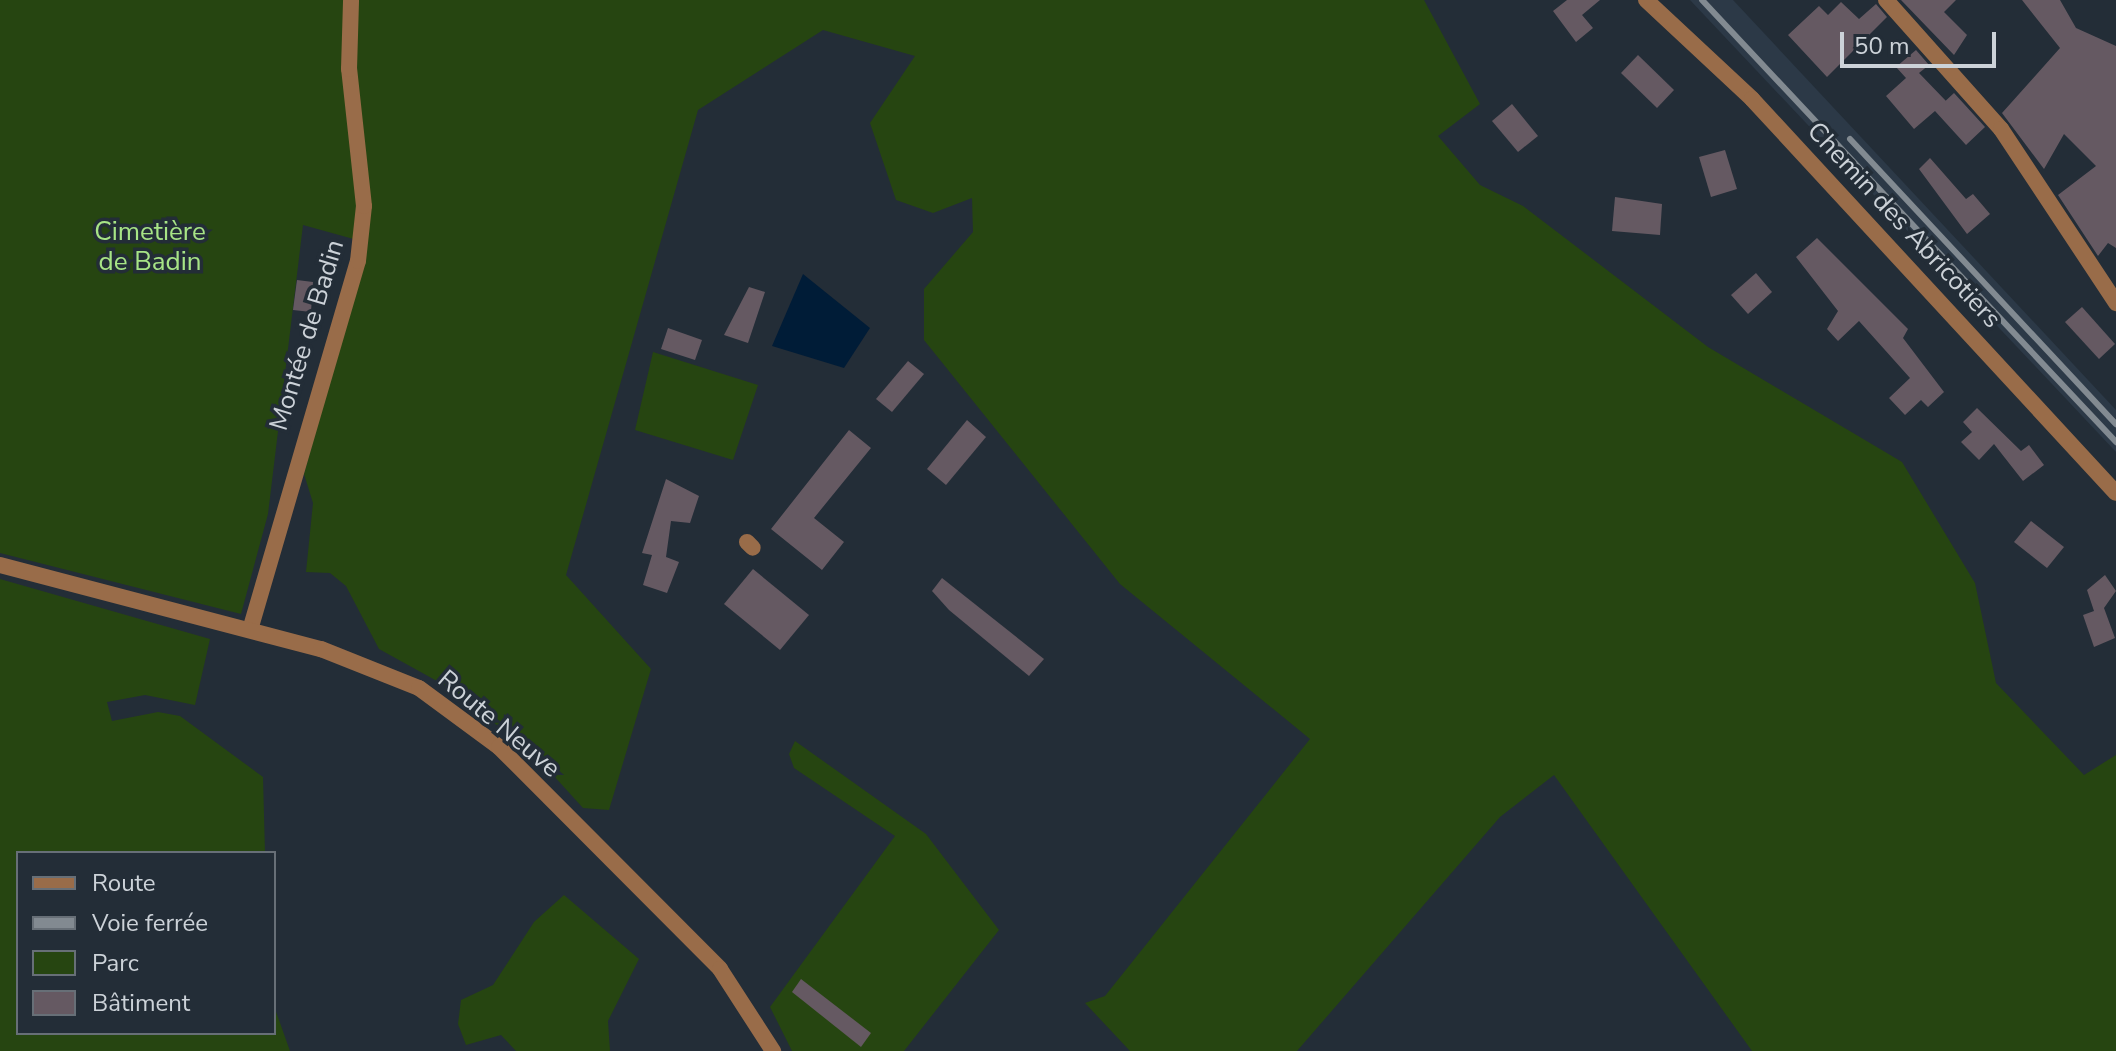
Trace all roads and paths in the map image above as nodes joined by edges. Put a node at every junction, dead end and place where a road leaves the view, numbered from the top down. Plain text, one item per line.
1 (351, 0) edge
2 (1646, 0) edge
3 (1886, 0) edge
4 (2116, 303) edge
5 (2116, 493) edge
6 (0, 565) edge
7 (250, 630) junction
8 (773, 1051) edge

1 - 7 street, Montée de Badin
2 - 5 street, Chemin des Abricotiers
3 - 4 street
6 - 7 street, Route Neuve
7 - 8 street, Route Neuve

